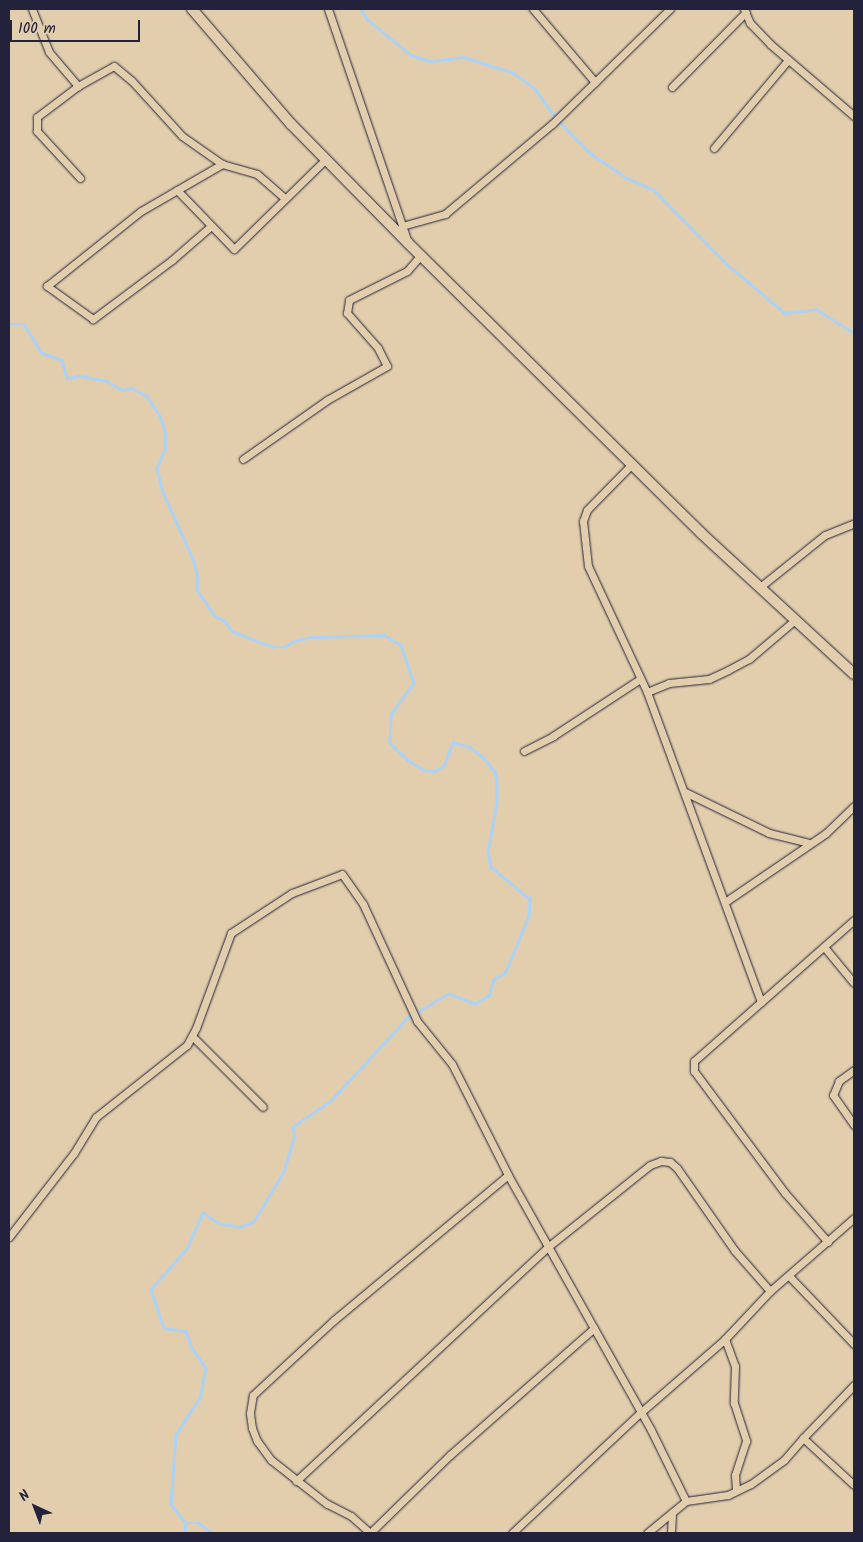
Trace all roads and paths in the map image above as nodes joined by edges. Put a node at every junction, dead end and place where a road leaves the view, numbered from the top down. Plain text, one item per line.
1 (32, 9) edge
2 (192, 9) edge
3 (328, 9) edge
4 (533, 9) edge
5 (670, 9) edge
6 (745, 11) edge
7 (788, 60) junction
8 (595, 82) junction
9 (78, 86) junction
10 (672, 87) dead end
11 (854, 116) edge
12 (714, 148) dead end
13 (326, 158) junction
14 (222, 164) junction
15 (80, 178) dead end
16 (177, 190) junction
17 (285, 198) junction
18 (211, 226) junction
19 (402, 226) junction
20 (408, 243) junction
21 (421, 255) junction
22 (243, 459) dead end
23 (631, 465) junction
24 (854, 523) edge
25 (760, 587) junction
26 (795, 620) junction
27 (854, 674) edge
28 (640, 679) junction
29 (648, 692) junction
30 (524, 751) dead end
31 (684, 791) junction
32 (854, 806) edge
33 (809, 844) junction
34 (725, 902) junction
35 (854, 920) edge
36 (825, 948) junction
37 (854, 983) edge
38 (761, 1002) junction
39 (192, 1036) junction
40 (854, 1070) edge
41 (264, 1107) dead end
42 (854, 1125) edge
43 (508, 1174) junction
44 (854, 1218) edge
45 (9, 1237) edge
46 (828, 1242) junction
47 (549, 1246) junction
48 (790, 1277) junction
49 (770, 1291) junction
50 (594, 1328) junction
51 (725, 1339) junction
52 (854, 1344) edge
53 (854, 1385) edge
54 (640, 1413) junction
55 (803, 1438) junction
56 (296, 1481) junction
57 (854, 1485) edge
58 (736, 1490) junction
59 (686, 1501) junction
60 (672, 1514) junction
61 (370, 1533) edge
62 (512, 1533) edge
63 (647, 1533) edge
64 (671, 1533) edge

1 - 9 street
2 - 13 main road
3 - 19 street
4 - 8 street
5 - 8 street
6 - 7 street
6 - 10 street
7 - 11 street
7 - 12 street
8 - 19 street
9 - 14 street
9 - 15 street
13 - 17 street
13 - 20 main road
14 - 16 street
14 - 17 street
16 - 18 street
16 - 18 street
17 - 18 street
19 - 20 street
20 - 21 main road
21 - 22 street
21 - 23 main road
23 - 25 main road
23 - 28 street
24 - 25 street
25 - 26 main road
26 - 27 main road
26 - 29 street
28 - 29 street
28 - 30 street
29 - 31 street
31 - 33 street
31 - 34 street
32 - 33 street
33 - 34 street
34 - 38 street
35 - 36 street
36 - 37 street
36 - 38 street
38 - 46 street
39 - 41 street
39 - 43 street
39 - 45 street
40 - 42 street
43 - 47 street
43 - 56 street
44 - 46 street
46 - 48 street
47 - 49 street
47 - 50 street
47 - 56 street
48 - 49 street
48 - 52 street
49 - 51 street
50 - 54 street
50 - 61 street
51 - 54 street
51 - 58 street
53 - 55 street
54 - 59 street
54 - 62 street
55 - 57 street
55 - 58 street
56 - 61 street
58 - 59 street
59 - 60 street
60 - 63 street
60 - 64 street

